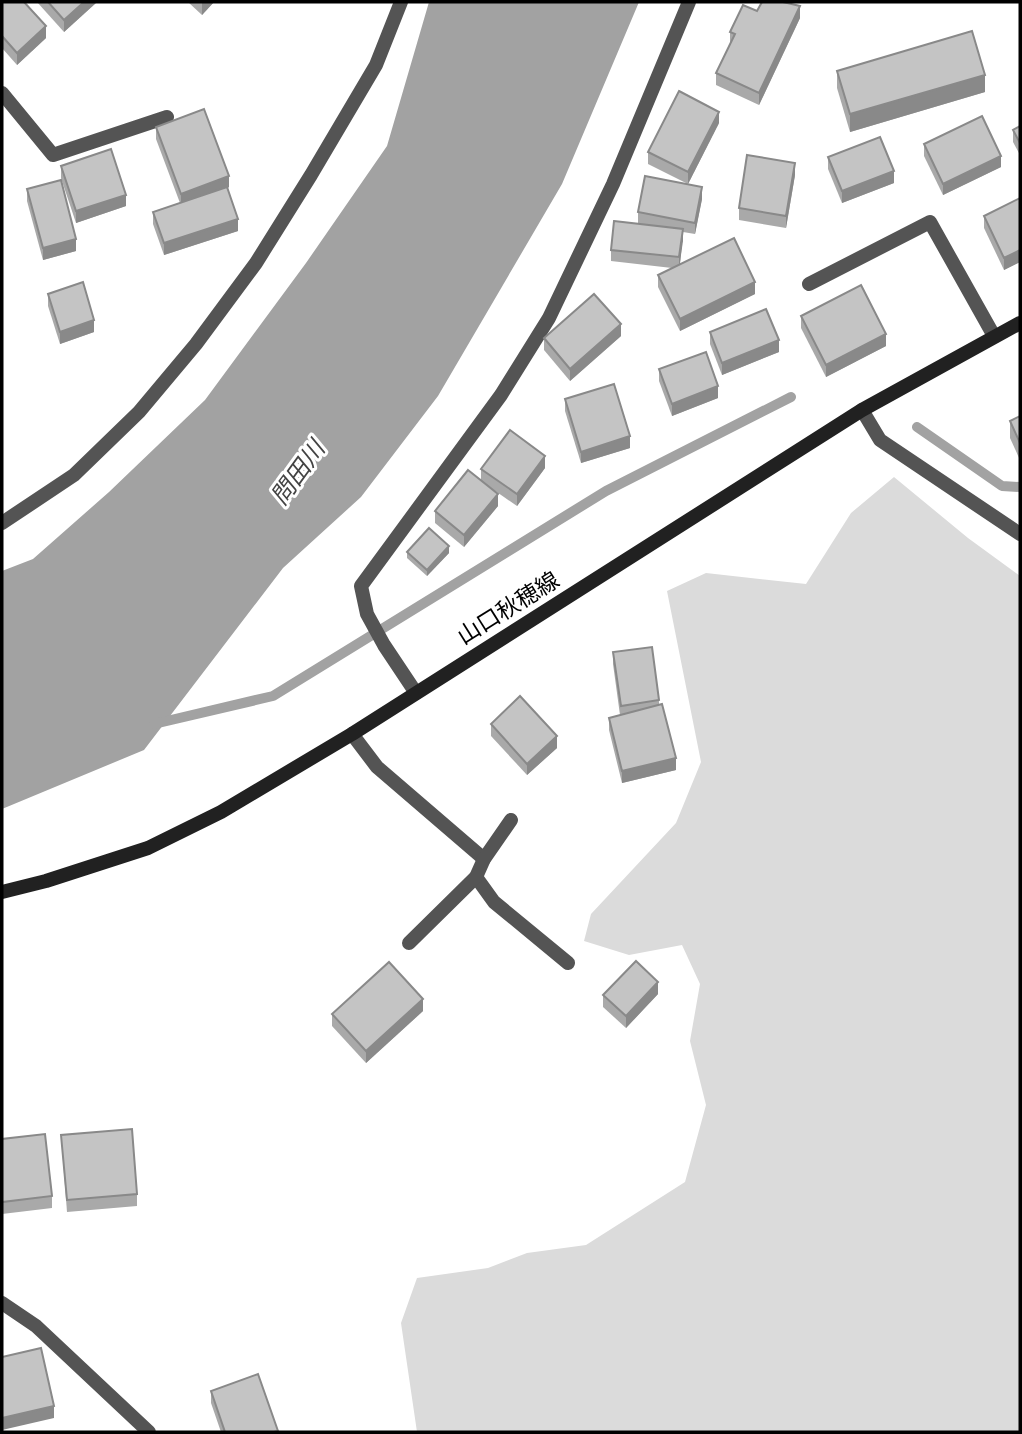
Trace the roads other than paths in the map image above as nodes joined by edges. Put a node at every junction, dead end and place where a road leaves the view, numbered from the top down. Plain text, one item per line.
1 (401, 2) edge
2 (689, 2) edge
3 (2, 93) edge
4 (167, 117) dead end
5 (810, 284) dead end
6 (1020, 323) edge
7 (994, 336) junction
8 (862, 410) junction
9 (2, 523) edge
10 (1020, 534) edge
11 (416, 693) junction
12 (352, 734) junction
13 (511, 820) dead end
14 (484, 859) junction
15 (476, 877) junction
16 (2, 892) edge
17 (409, 943) dead end
18 (568, 963) dead end
19 (2, 1303) edge
20 (149, 1432) edge

1 - 9 street
2 - 11 street
3 - 4 street
5 - 7 street
6 - 7 main road, 山口秋穂線
7 - 8 main road, 山口秋穂線
8 - 10 street
8 - 11 main road, 山口秋穂線
11 - 12 main road, 山口秋穂線
12 - 14 street
12 - 16 main road, 山口秋穂線
13 - 14 street
14 - 15 street
15 - 17 street
15 - 18 street
19 - 20 street

